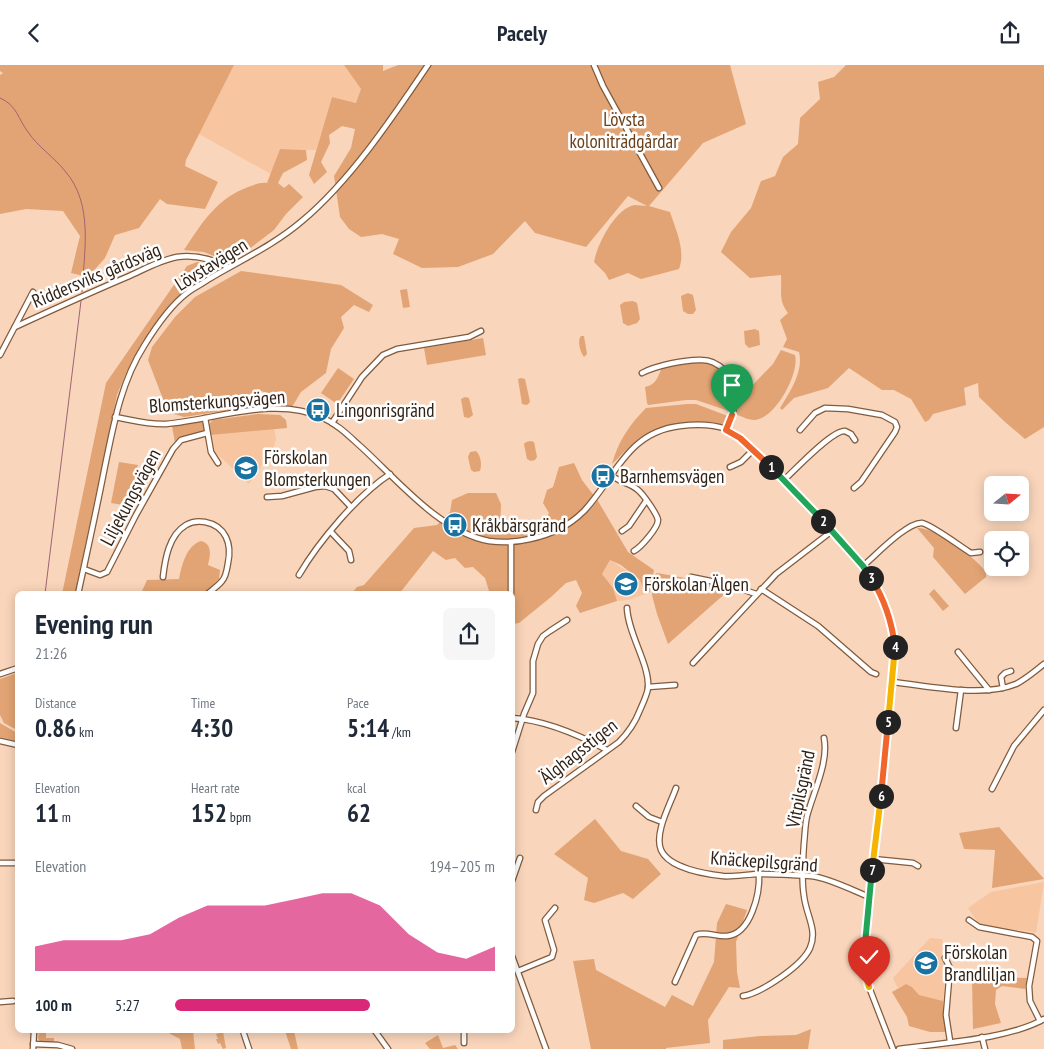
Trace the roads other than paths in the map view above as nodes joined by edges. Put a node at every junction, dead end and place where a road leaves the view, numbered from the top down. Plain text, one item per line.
1 (428, 65) edge
2 (594, 65) edge
3 (659, 188) dead end
4 (228, 267) junction
5 (34, 293) dead end
6 (15, 327) junction
7 (481, 331) dead end
8 (0, 355) edge
9 (642, 373) dead end
10 (116, 417) junction
11 (205, 418) junction
12 (332, 423) junction
13 (800, 429) dead end
14 (726, 430) junction
15 (207, 433) junction
16 (855, 440) dead end
17 (753, 450) junction
18 (218, 463) dead end
19 (730, 467) dead end
20 (390, 473) junction
21 (610, 474) junction
22 (784, 480) junction
23 (854, 489) dead end
24 (267, 497) dead end
25 (646, 501) junction
26 (352, 507) junction
27 (331, 531) junction
28 (622, 531) dead end
29 (832, 531) junction
30 (511, 542) junction
31 (634, 551) dead end
32 (980, 552) dead end
33 (351, 560) dead end
34 (863, 566) junction
35 (84, 569) junction
36 (299, 575) dead end
37 (163, 577) dead end
38 (691, 577) dead end
39 (761, 589) junction
40 (79, 591) edge
41 (210, 591) edge
42 (511, 591) edge
43 (756, 594) junction
44 (627, 609) dead end
45 (567, 620) dead end
46 (958, 652) dead end
47 (693, 663) dead end
48 (1044, 664) edge
49 (15, 669) edge
50 (1011, 671) dead end
51 (0, 674) edge
52 (876, 674) dead end
53 (893, 682) junction
54 (675, 685) dead end
55 (648, 687) junction
56 (1003, 688) junction
57 (961, 690) junction
58 (989, 691) junction
59 (1044, 710) edge
60 (515, 718) edge
61 (523, 719) junction
62 (956, 728) dead end
63 (824, 739) dead end
64 (0, 741) edge
65 (515, 743) edge
66 (15, 744) edge
67 (607, 750) junction
68 (676, 788) dead end
69 (992, 789) dead end
70 (636, 806) dead end
71 (536, 810) dead end
72 (662, 822) junction
73 (520, 858) dead end
74 (873, 859) junction
75 (0, 863) edge
76 (15, 863) edge
77 (918, 866) dead end
78 (515, 872) edge
79 (759, 874) junction
80 (803, 876) junction
81 (869, 897) junction
82 (555, 908) dead end
83 (969, 921) dead end
84 (945, 958) dead end
85 (515, 964) edge
86 (518, 971) junction
87 (675, 982) dead end
88 (743, 996) dead end
89 (13, 1001) dead end
90 (0, 1003) edge
91 (1042, 1020) edge
92 (35, 1033) edge
93 (244, 1033) edge
94 (376, 1033) edge
95 (464, 1033) edge
96 (982, 1037) junction
97 (950, 1041) junction
98 (464, 1043) dead end
99 (35, 1046) edge
100 (72, 1049) edge
101 (249, 1049) edge
102 (388, 1049) edge
103 (546, 1049) edge
104 (893, 1049) edge
105 (899, 1049) edge
106 (985, 1049) edge

1 - 4 street, Lövstavägen
2 - 3 street
4 - 6 street, Riddersviks gårdsväg
4 - 10 street, Lövstavägen
5 - 6 street, Riddersviks gårdsväg
6 - 8 street
7 - 12 street
9 - 14 street
10 - 11 street, Blomsterkungsvägen
10 - 35 street, Lövstavägen
11 - 12 street, Blomsterkungsvägen
11 - 15 street
12 - 20 street, Blomsterkungsvägen
13 - 23 street
14 - 17 street, Blomsterkungsvägen
14 - 21 street, Blomsterkungsvägen
15 - 18 street
15 - 35 street, Liljekungsvägen
16 - 22 street
17 - 19 street
17 - 22 street, Blomsterkungsvägen
20 - 26 street
20 - 30 street, Blomsterkungsvägen
21 - 25 street
21 - 30 street, Blomsterkungsvägen
22 - 29 street, Blomsterkungsvägen
24 - 26 street
25 - 28 street
25 - 31 street
26 - 27 street
27 - 33 street
27 - 36 street
29 - 34 street, Blomsterkungsvägen
29 - 39 street
30 - 42 street
32 - 34 street
34 - 53 street, Blomsterkungsvägen
35 - 40 street, Lövstavägen
37 - 41 street
38 - 43 street
39 - 43 street
39 - 52 street
43 - 47 street
44 - 55 street
45 - 61 street
46 - 58 street
48 - 56 street
49 - 51 street
50 - 56 street
53 - 57 street
53 - 74 street, Blomsterkungsvägen
54 - 55 street
55 - 67 street, Älghagsstigen
56 - 58 street
57 - 58 street
57 - 62 street
59 - 69 street
60 - 61 street
61 - 65 street
61 - 67 street
63 - 80 street, Vitpilsgränd
64 - 66 street
67 - 71 street, Älghagsstigen
68 - 72 street, Knäckepilsgränd
70 - 72 street
72 - 79 street, Knäckepilsgränd
73 - 78 street
74 - 77 street
74 - 81 street, Blomsterkungsvägen
75 - 76 street
79 - 80 street, Knäckepilsgränd
79 - 87 street
80 - 81 street, Knäckepilsgränd
80 - 88 street, Vitpilsgränd
81 - 104 street, Blomsterkungsvägen
82 - 86 street
83 - 91 street
84 - 97 street
85 - 86 street
86 - 103 street
89 - 90 street
91 - 96 street
92 - 99 street
93 - 101 street
94 - 102 street
95 - 98 street
96 - 97 street
96 - 106 street
97 - 105 street
99 - 100 street

